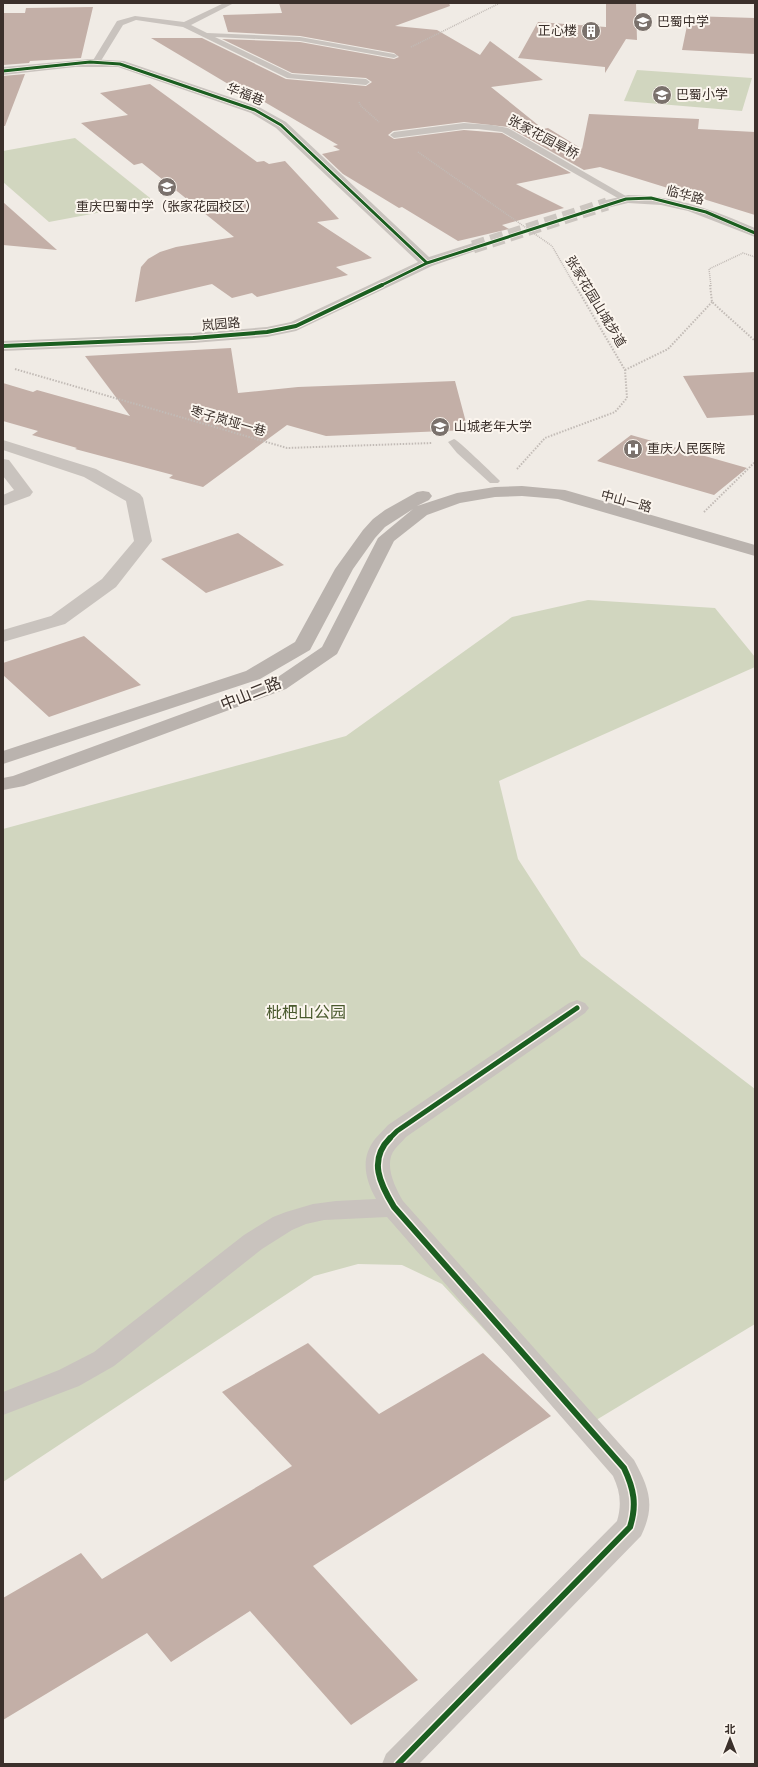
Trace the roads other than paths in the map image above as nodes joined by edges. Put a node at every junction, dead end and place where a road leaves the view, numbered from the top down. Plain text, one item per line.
1 (230, 3) edge
2 (185, 25) junction
3 (204, 34) junction
4 (394, 56) dead end
5 (96, 62) junction
6 (3, 71) edge
7 (366, 82) dead end
8 (394, 135) dead end
9 (626, 198) junction
10 (607, 204) tunnel mouth
11 (755, 233) edge
12 (473, 247) tunnel mouth
13 (427, 263) junction
14 (3, 346) edge
15 (454, 442) road end
16 (3, 445) edge
17 (3, 464) edge
18 (499, 484) junction
19 (3, 501) edge
20 (755, 538) edge
21 (755, 551) edge
22 (3, 636) edge
23 (3, 758) edge
24 (3, 784) edge
25 (577, 1008) dead end
26 (394, 1208) junction
27 (3, 1404) edge
28 (398, 1764) edge

1 - 2 lane
2 - 3 lane
2 - 5 lane
3 - 4 lane
3 - 7 lane
5 - 6 street, 华福巷
5 - 13 street, 华福巷
8 - 9 lane, 张家花园旱桥
9 - 10 street, 临华路
9 - 11 street, 临华路
12 - 13 street, 岚园路
13 - 14 street, 岚园路
15 - 18 lane
16 - 22 street
17 - 19 street
18 - 20 main road, 中山一路
18 - 21 main road, 中山一路
18 - 23 main road, 中山二路
18 - 24 main road, 中山二路
25 - 26 street
26 - 27 street
26 - 28 street

